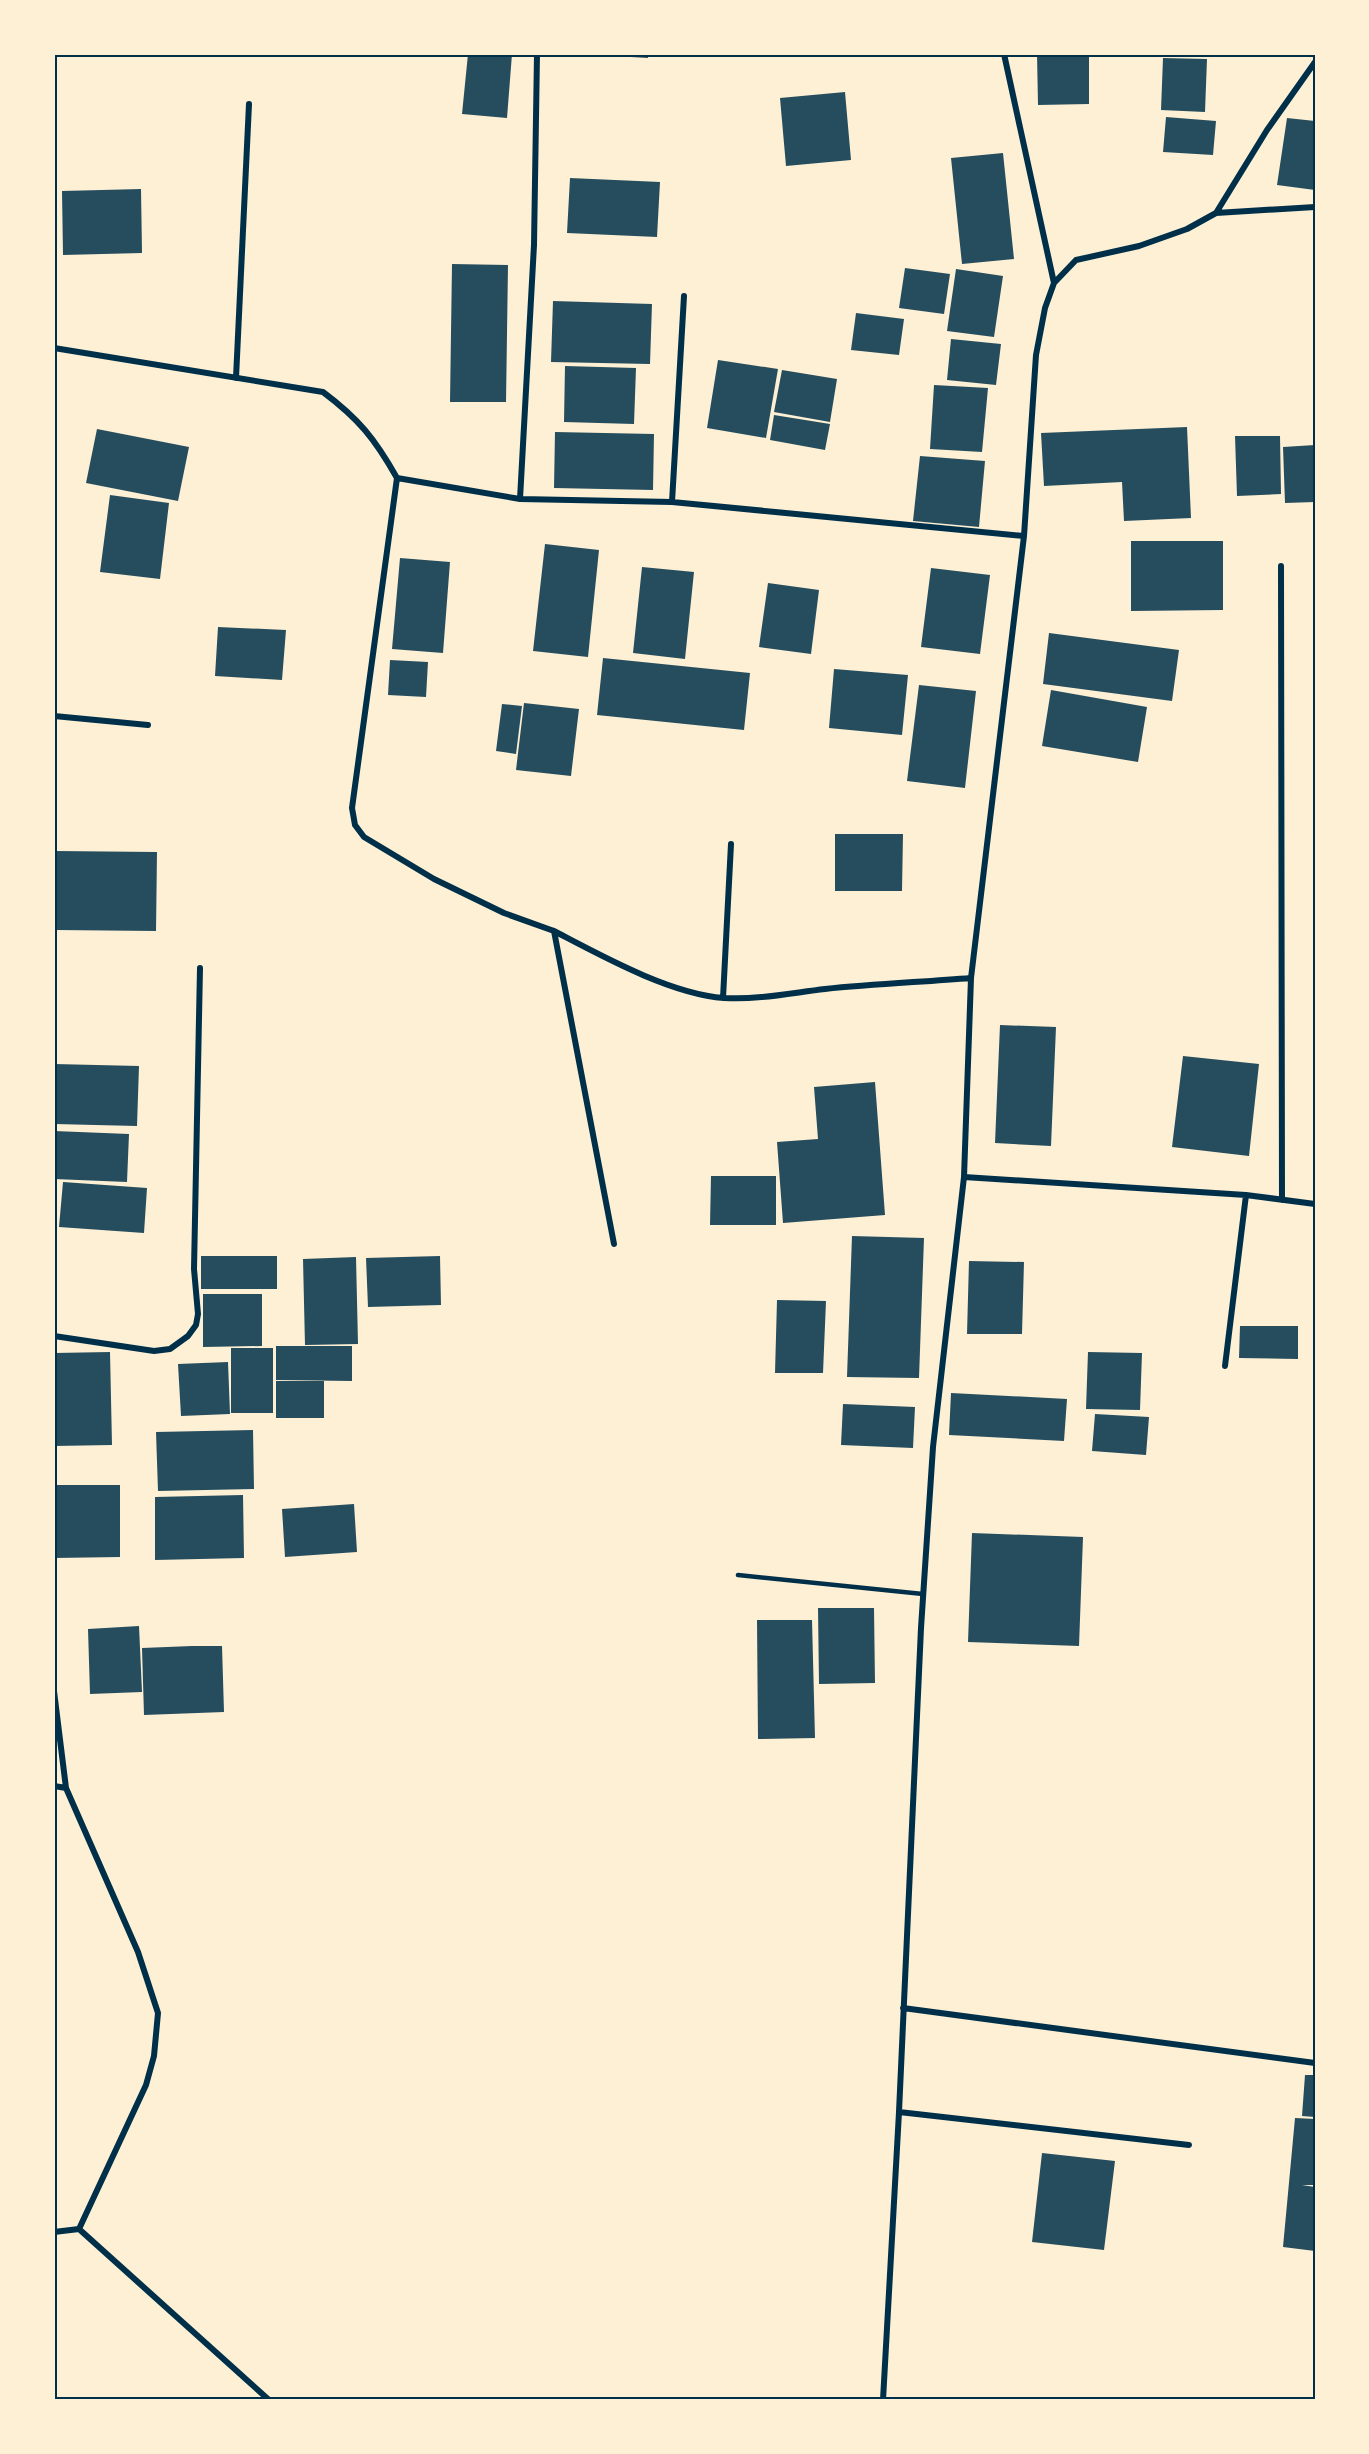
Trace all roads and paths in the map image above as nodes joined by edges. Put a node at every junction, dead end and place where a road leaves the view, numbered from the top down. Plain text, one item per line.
1 (537, 54) edge
2 (1004, 54) edge
3 (1315, 62) edge
4 (249, 104) dead end
5 (1315, 207) edge
6 (1216, 213) junction
7 (1054, 283) junction
8 (684, 296) dead end
9 (54, 348) edge
10 (236, 378) junction
11 (397, 478) junction
12 (519, 499) junction
13 (672, 502) junction
14 (1024, 536) junction
15 (1281, 566) dead end
16 (54, 716) edge
17 (148, 725) dead end
18 (730, 844) dead end
19 (555, 931) junction
20 (200, 968) dead end
21 (971, 978) junction
22 (723, 998) junction
23 (964, 1177) junction
24 (1246, 1196) junction
25 (1282, 1200) junction
26 (1315, 1204) edge
27 (614, 1244) dead end
28 (54, 1336) edge
29 (1225, 1366) dead end
30 (738, 1575) dead end
31 (923, 1594) junction
32 (54, 1691) edge
33 (54, 1786) edge
34 (66, 1788) junction
35 (903, 2008) junction
36 (1315, 2063) edge
37 (899, 2112) junction
38 (1190, 2145) dead end
39 (79, 2229) junction
40 (54, 2232) edge
41 (269, 2400) edge
42 (883, 2400) edge

1 - 12 street
2 - 7 street
3 - 6 street
4 - 10 street
5 - 6 street
6 - 7 street
7 - 14 street
8 - 13 street
9 - 10 street
10 - 11 street
11 - 12 street
11 - 19 street
12 - 13 street
13 - 14 street
14 - 21 street
15 - 25 street
16 - 17 street
18 - 22 street
19 - 22 street
19 - 27 street
20 - 28 street
21 - 22 street
21 - 23 street
23 - 24 street
23 - 31 street
24 - 25 street
24 - 29 street
25 - 26 street
30 - 31 lane
31 - 35 street
32 - 34 street
33 - 34 street
34 - 39 street
35 - 36 street
35 - 37 street
37 - 38 street
37 - 42 street
39 - 40 street
39 - 41 street

